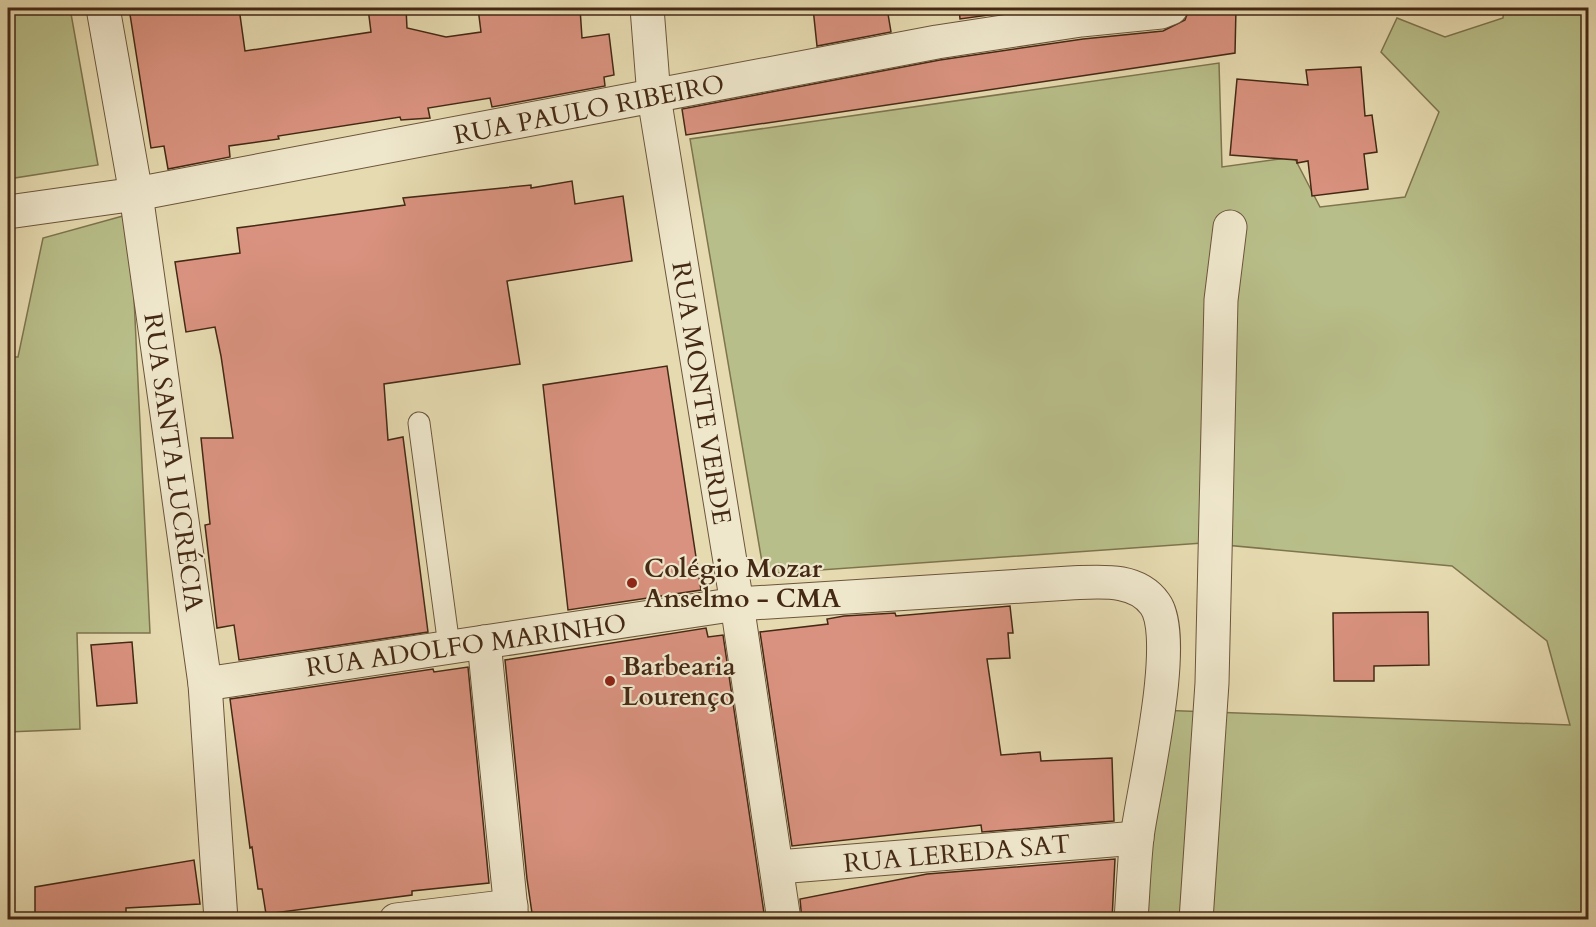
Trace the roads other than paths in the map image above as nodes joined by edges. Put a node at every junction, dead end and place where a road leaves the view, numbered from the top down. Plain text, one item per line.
1 (103, 8) edge
2 (647, 8) edge
3 (1171, 8) edge
4 (654, 97) junction
5 (136, 194) junction
6 (8, 212) edge
7 (1230, 227) dead end
8 (419, 423) dead end
9 (737, 604) junction
10 (484, 642) junction
11 (449, 646) junction
12 (1162, 677) junction
13 (1212, 683) junction
14 (205, 684) junction
15 (1137, 838) junction
16 (778, 867) junction
17 (512, 913) edge
18 (221, 920) edge
19 (396, 920) edge
20 (784, 920) edge
21 (1131, 920) edge
22 (1196, 920) edge

1 - 5 street, RUA SANTA LUCRÉCIA
2 - 4 street, RUA MONTE VERDE
3 - 4 street, RUA PAULO RIBEIRO
4 - 5 street, RUA PAULO RIBEIRO
4 - 9 street, RUA MONTE VERDE
5 - 6 street, RUA PAULO RIBEIRO
5 - 14 street, RUA SANTA LUCRÉCIA
7 - 13 street
8 - 11 lane
9 - 10 street, RUA ADOLFO MARINHO
9 - 12 street, RUA ADOLFO MARINHO
9 - 16 street, RUA MONTE VERDE
10 - 11 street, RUA ADOLFO MARINHO
10 - 17 street
11 - 14 street, RUA ADOLFO MARINHO
12 - 13 street
12 - 15 street, RUA ADOLFO MARINHO
13 - 22 street
14 - 18 street, RUA SANTA LUCRÉCIA
15 - 16 street, RUA LEREDA SAT
15 - 21 street, RUA ADOLFO MARINHO
16 - 20 street, RUA MONTE VERDE
17 - 19 street

